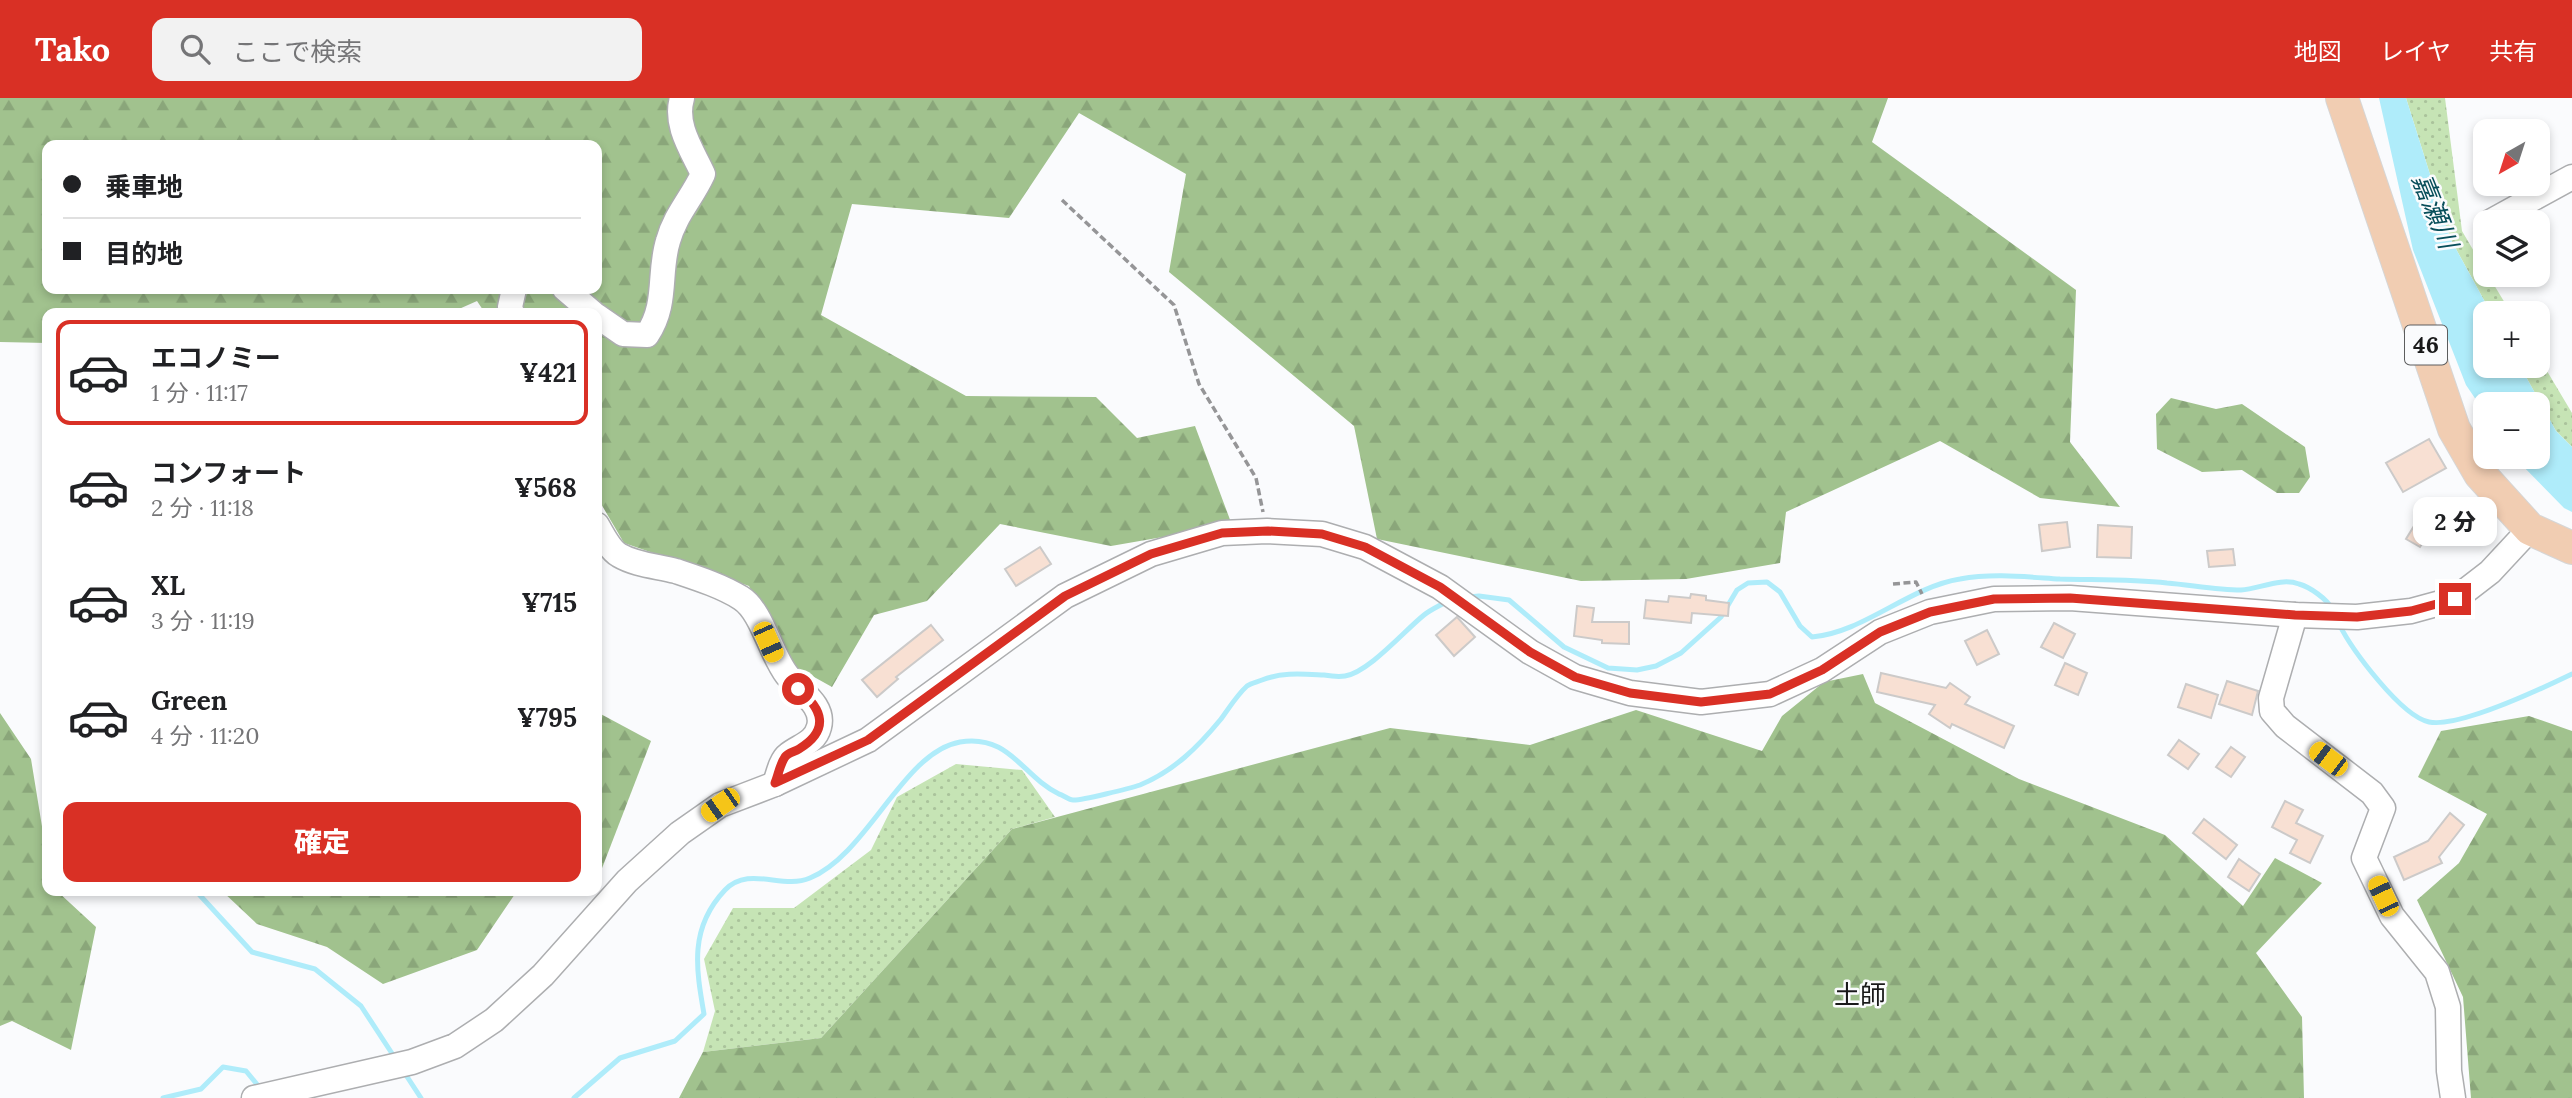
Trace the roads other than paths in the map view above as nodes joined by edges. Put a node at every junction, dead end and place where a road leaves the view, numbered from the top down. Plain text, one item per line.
1 (682, 98) edge
2 (2342, 98) edge
3 (2572, 177) edge
4 (2512, 210) edge
5 (571, 294) edge
6 (587, 308) edge
7 (602, 320) edge
8 (2530, 529) junction
9 (602, 532) edge
10 (2572, 548) edge
11 (2300, 615) junction
12 (775, 783) junction
13 (254, 1098) edge
14 (2453, 1098) edge

1 - 7 street
2 - 8 main road, 46
3 - 4 street
5 - 6 street
8 - 10 main road, 46
8 - 11 street
9 - 12 street
11 - 12 street
11 - 14 street
12 - 13 street

